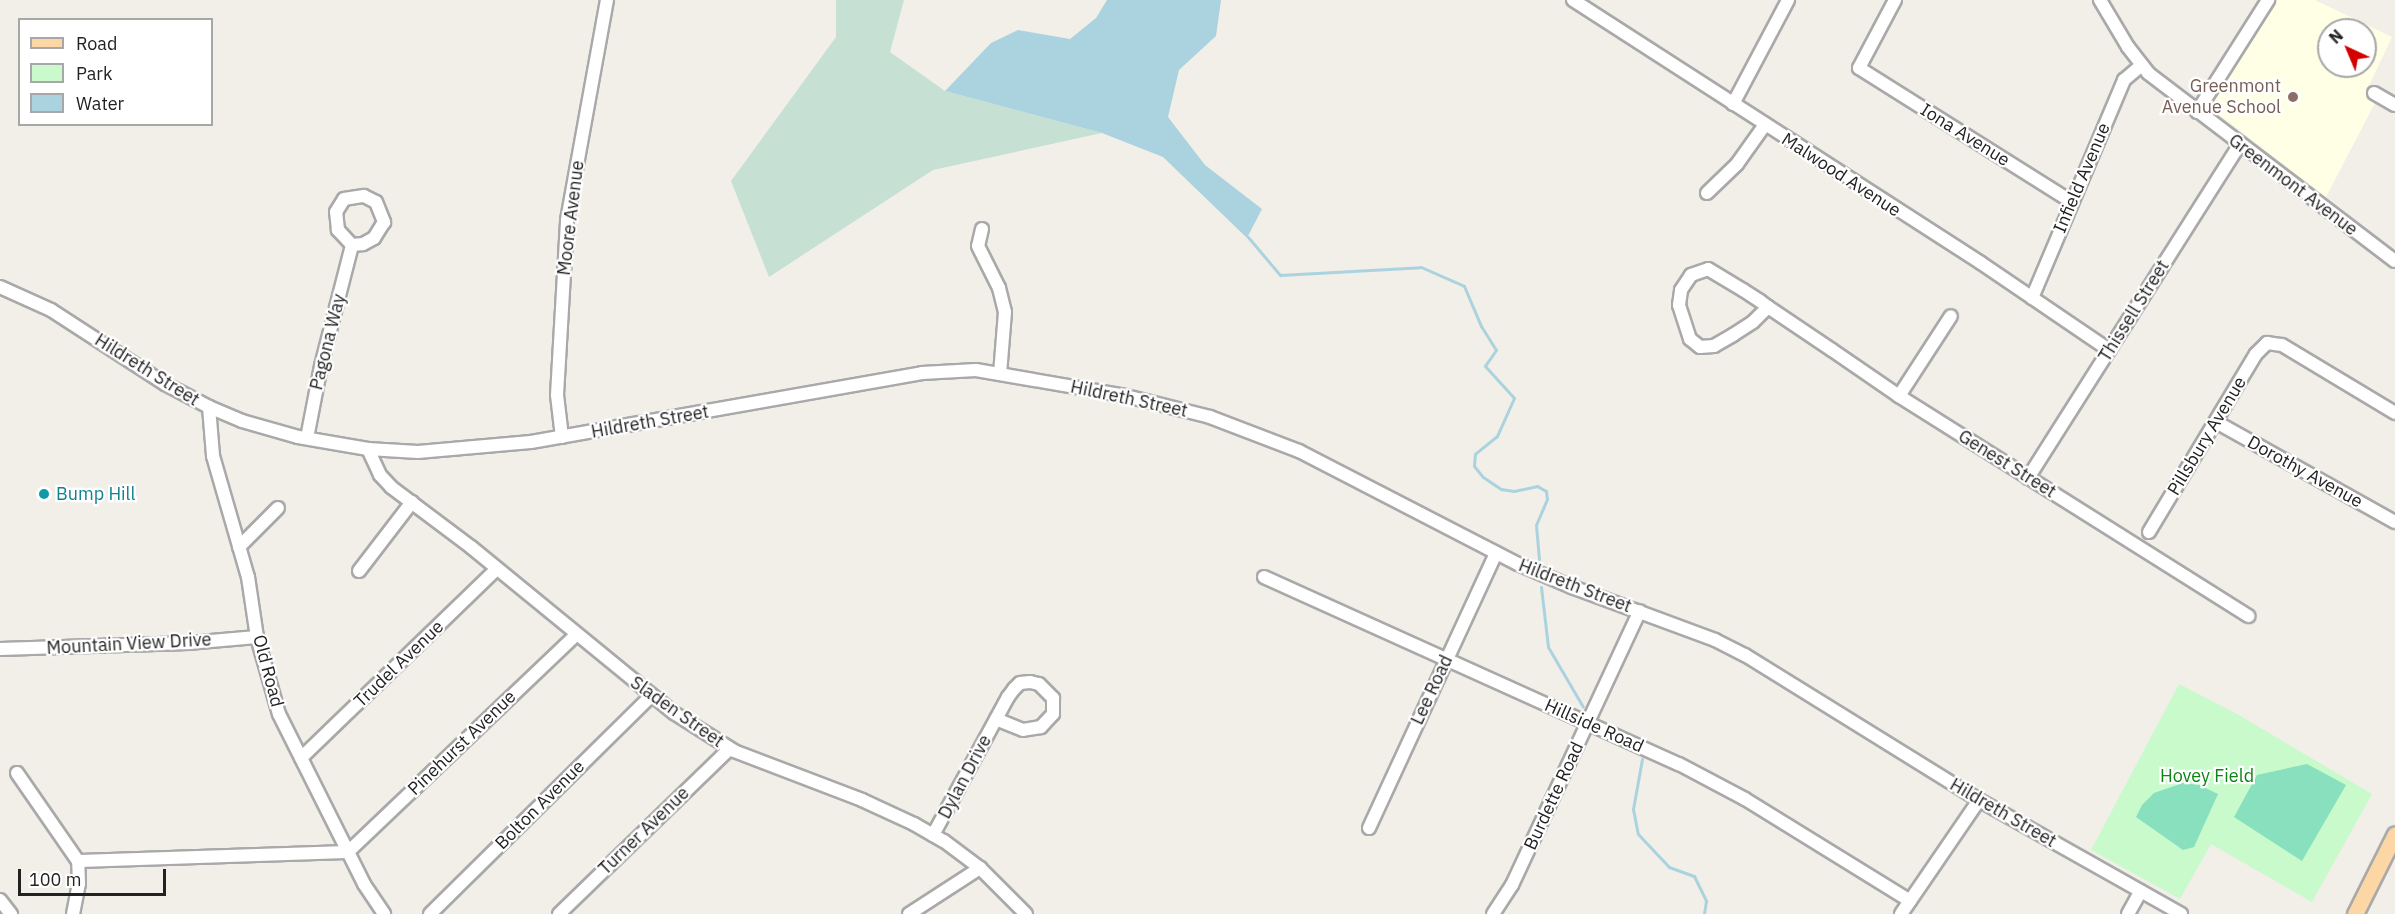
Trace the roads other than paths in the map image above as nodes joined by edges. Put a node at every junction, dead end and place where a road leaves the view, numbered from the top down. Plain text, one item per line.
1 (607, 0) edge
2 (1573, 0) edge
3 (1788, 0) edge
4 (1894, 0) edge
5 (2100, 0) edge
6 (2268, 0) edge
7 (2142, 65) junction
8 (2374, 93) dead end
9 (1733, 105) junction
10 (2395, 105) edge
11 (2197, 112) junction
12 (1764, 126) junction
13 (2240, 144) junction
14 (1707, 193) dead end
15 (2072, 202) junction
16 (982, 229) dead end
17 (352, 245) junction
18 (2395, 261) edge
19 (0, 287) edge
20 (2032, 298) junction
21 (1768, 307) junction
22 (1950, 316) dead end
23 (2109, 350) junction
24 (1000, 374) junction
25 (1899, 396) junction
26 (209, 407) junction
27 (2395, 412) edge
28 (2216, 422) junction
29 (562, 437) junction
30 (307, 438) junction
31 (368, 449) junction
32 (2028, 478) junction
33 (412, 502) junction
34 (278, 508) dead end
35 (2395, 522) edge
36 (2149, 532) dead end
37 (239, 546) junction
38 (1496, 553) junction
39 (497, 569) junction
40 (359, 571) dead end
41 (1264, 577) dead end
42 (1640, 611) junction
43 (2249, 616) dead end
44 (576, 635) junction
45 (257, 636) junction
46 (0, 649) edge
47 (1446, 659) junction
48 (651, 696) junction
49 (996, 719) junction
50 (1588, 723) junction
51 (729, 748) junction
52 (301, 758) junction
53 (17, 773) dead end
54 (1979, 800) junction
55 (1369, 828) dead end
56 (2395, 834) edge
57 (933, 835) junction
58 (348, 852) junction
59 (78, 861) junction
60 (980, 868) junction
61 (2141, 891) junction
62 (0, 900) edge
63 (1910, 901) junction
64 (11, 914) edge
65 (74, 914) edge
66 (384, 914) edge
67 (430, 914) edge
68 (559, 914) edge
69 (909, 914) edge
70 (1026, 914) edge
71 (1493, 914) edge
72 (1901, 914) edge
73 (2128, 914) edge
74 (2181, 914) edge
75 (2355, 914) edge

1 - 29 street, Moore Avenue
2 - 9 street, Malwood Avenue
3 - 9 street
4 - 15 street, Iona Avenue
5 - 7 street, Greenmont Avenue
6 - 11 street
7 - 11 street, Greenmont Avenue
7 - 15 street, Infield Avenue
8 - 10 street
9 - 12 street, Malwood Avenue
11 - 13 street, Greenmont Avenue
12 - 14 street
12 - 20 street, Malwood Avenue
13 - 18 street, Greenmont Avenue
13 - 23 street, Thissell Street
15 - 20 street, Infield Avenue
16 - 24 street
17 - 17 street
17 - 30 street, Pagona Way
19 - 26 street, Hildreth Street
20 - 23 street, Malwood Avenue
21 - 21 street, Genest Street
21 - 25 street, Genest Street
22 - 25 street
23 - 32 street, Thissell Street
24 - 29 street, Hildreth Street
24 - 38 street, Hildreth Street
25 - 32 street, Genest Street
26 - 30 street, Hildreth Street
26 - 37 street, Old Road
27 - 28 street, Pillsbury Avenue
28 - 35 street, Dorothy Avenue
28 - 36 street, Pillsbury Avenue
29 - 31 street, Hildreth Street
30 - 31 street, Hildreth Street
31 - 33 street, Sladen Street
32 - 43 street, Genest Street
33 - 39 street, Sladen Street
33 - 40 street
34 - 37 street
37 - 45 street, Old Road
38 - 42 street, Hildreth Street
38 - 47 street, Lee Road
39 - 44 street, Sladen Street
39 - 52 street, Trudel Avenue
41 - 47 street, Hillside Road
42 - 50 street, Burdette Road
42 - 54 street, Hildreth Street
44 - 48 street, Sladen Street
44 - 58 street, Pinehurst Avenue
45 - 46 street, Mountain View Drive
45 - 52 street, Old Road
47 - 50 street, Hillside Road
47 - 55 street, Lee Road
48 - 51 street, Sladen Street
48 - 67 street, Bolton Avenue
49 - 49 street, Dylan Drive
49 - 57 street, Dylan Drive
50 - 63 street, Hillside Road
50 - 71 street, Burdette Road
51 - 57 street, Sladen Street
51 - 68 street, Turner Avenue
52 - 58 street, Old Road
53 - 59 street
54 - 61 street, Hildreth Street
54 - 63 street
56 - 75 main road
57 - 60 street, Sladen Street
58 - 59 street
58 - 66 street, Old Road
59 - 65 street
60 - 69 street
60 - 70 street, Sladen Street
61 - 73 street
61 - 74 street, Hildreth Street
62 - 64 street
63 - 72 street

